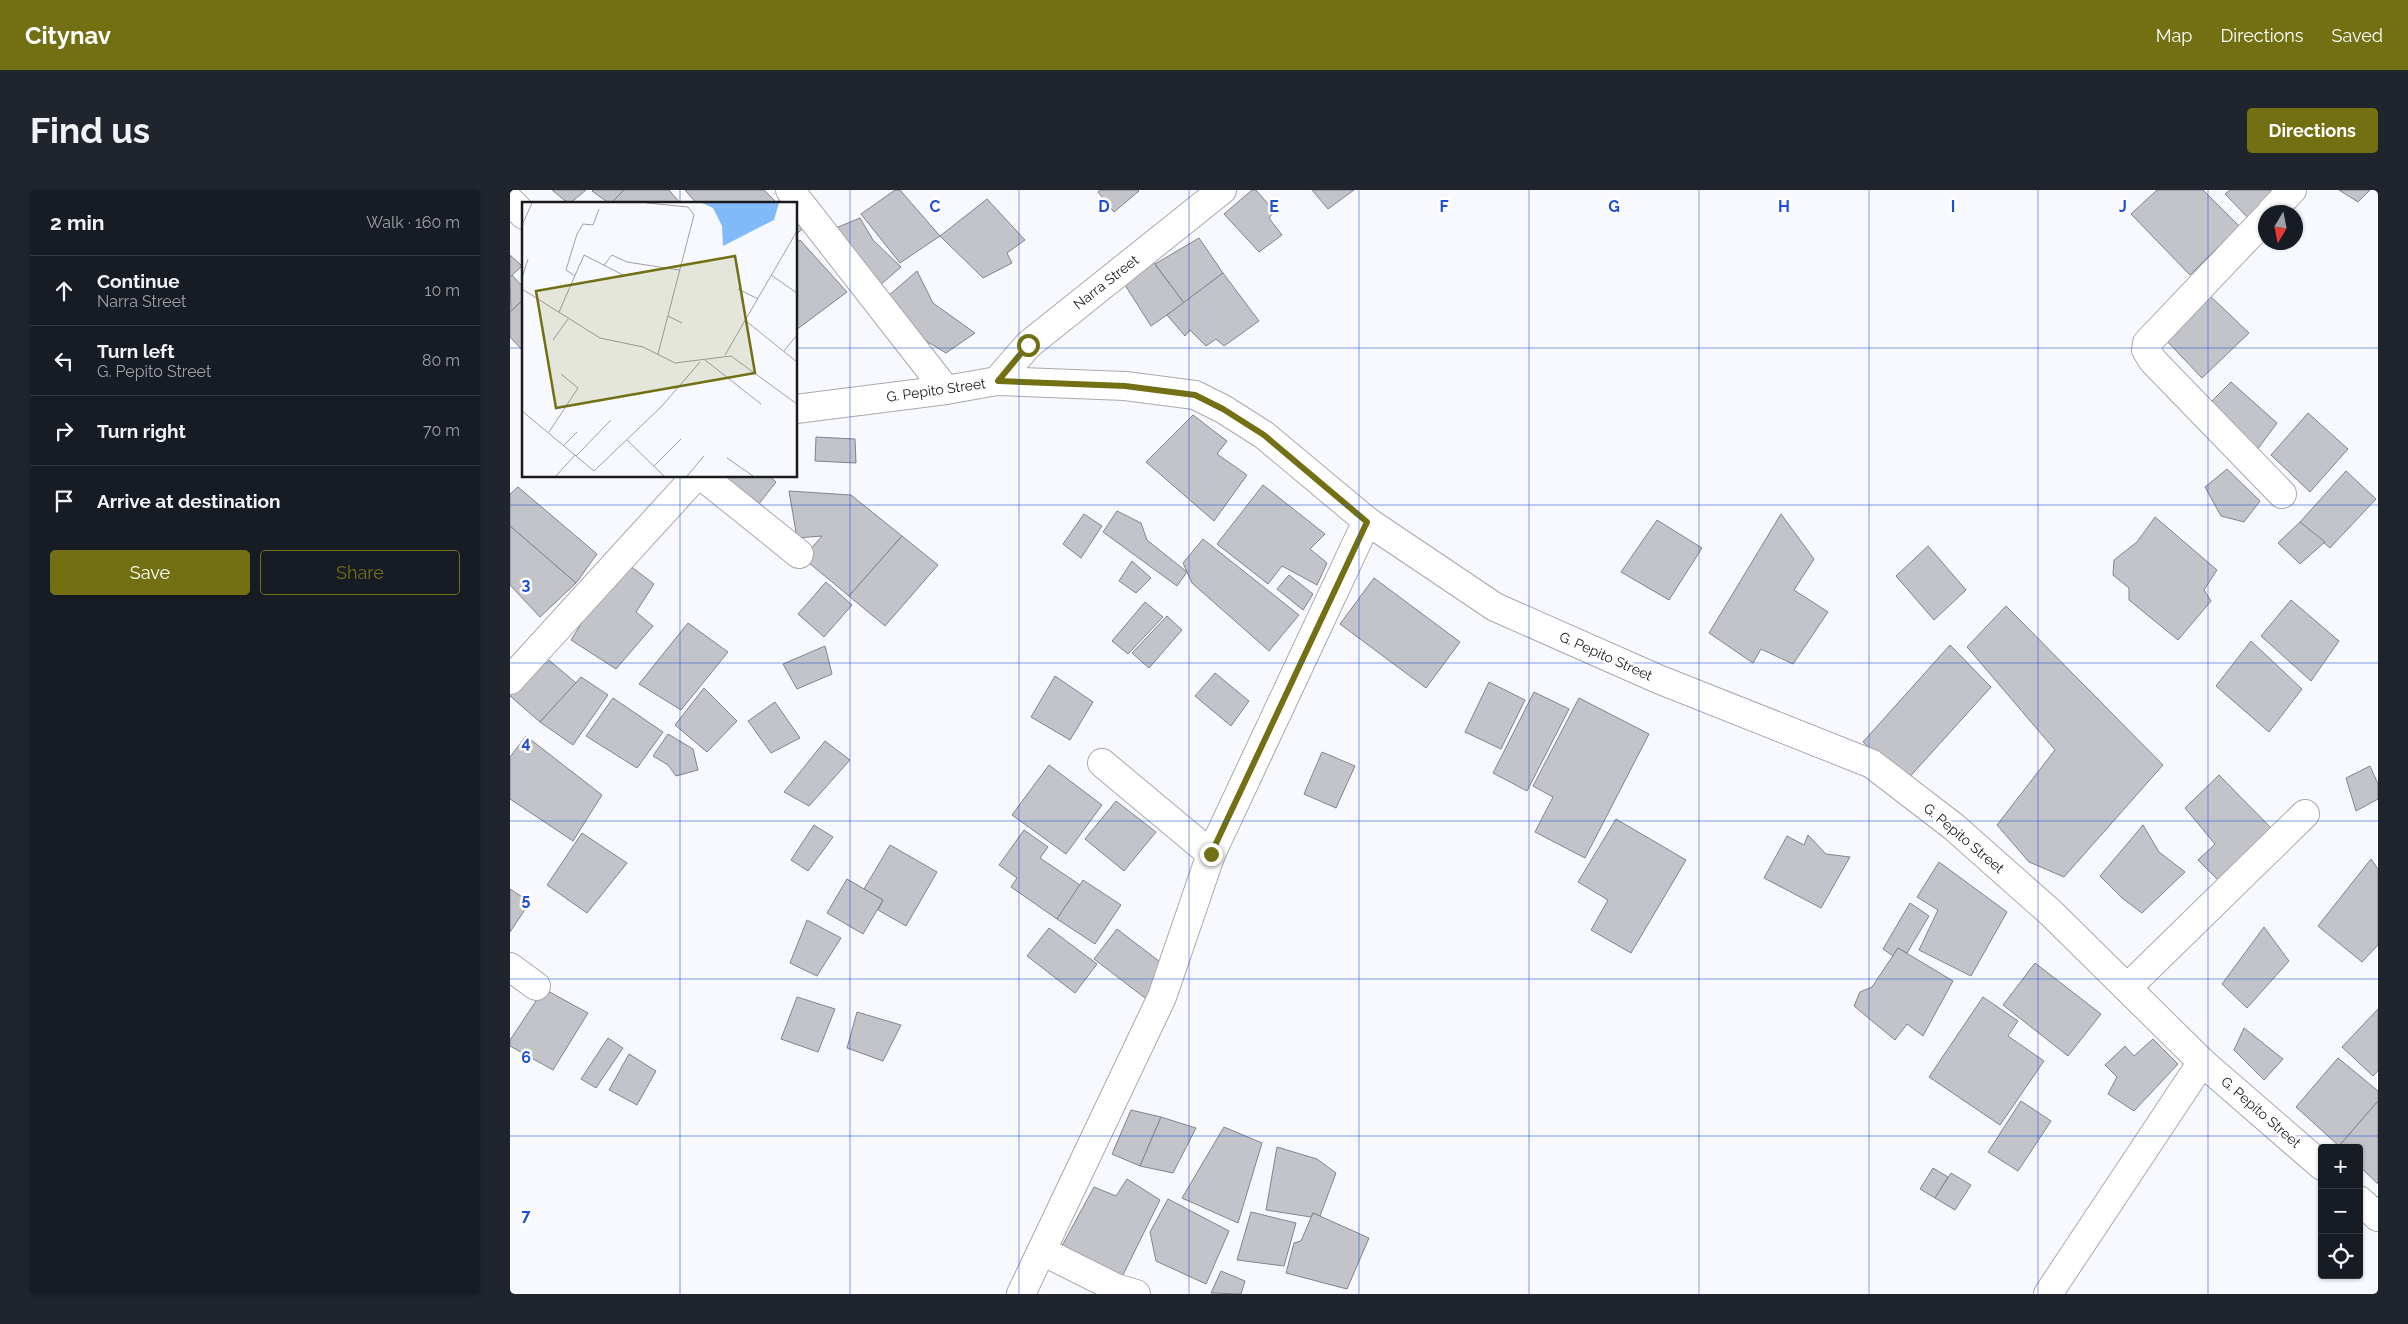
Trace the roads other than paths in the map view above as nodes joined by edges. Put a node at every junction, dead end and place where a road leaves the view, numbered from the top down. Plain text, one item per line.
1 (790, 190) edge
2 (1222, 190) edge
3 (2292, 190) edge
4 (510, 201) edge
5 (2278, 205) edge
6 (522, 213) edge
7 (2258, 226) edge
8 (998, 381) junction
9 (946, 390) junction
10 (798, 409) edge
11 (694, 478) edge
12 (704, 478) edge
13 (2282, 494) dead end
14 (1367, 522) junction
15 (799, 554) dead end
16 (510, 679) edge
17 (1102, 763) dead end
18 (2305, 814) dead end
19 (1211, 854) junction
20 (510, 967) edge
21 (536, 986) dead end
22 (2127, 988) junction
23 (2202, 1062) junction
24 (2318, 1163) edge
25 (2363, 1204) edge
26 (2378, 1217) edge
27 (1042, 1252) junction
28 (1021, 1294) edge
29 (1136, 1294) edge
30 (2048, 1294) edge

1 - 9 street
2 - 8 street, Narra Street
3 - 5 street
4 - 6 street
7 - 13 street
8 - 9 street, G. Pepito Street
8 - 14 street, G. Pepito Street
9 - 10 street, G. Pepito Street
11 - 16 street
12 - 15 street
14 - 19 street
14 - 22 street, G. Pepito Street
17 - 19 street
18 - 22 street
19 - 27 street
20 - 21 street
22 - 23 street, G. Pepito Street
23 - 24 street, G. Pepito Street
23 - 30 street
25 - 26 street
27 - 28 street
27 - 29 street

